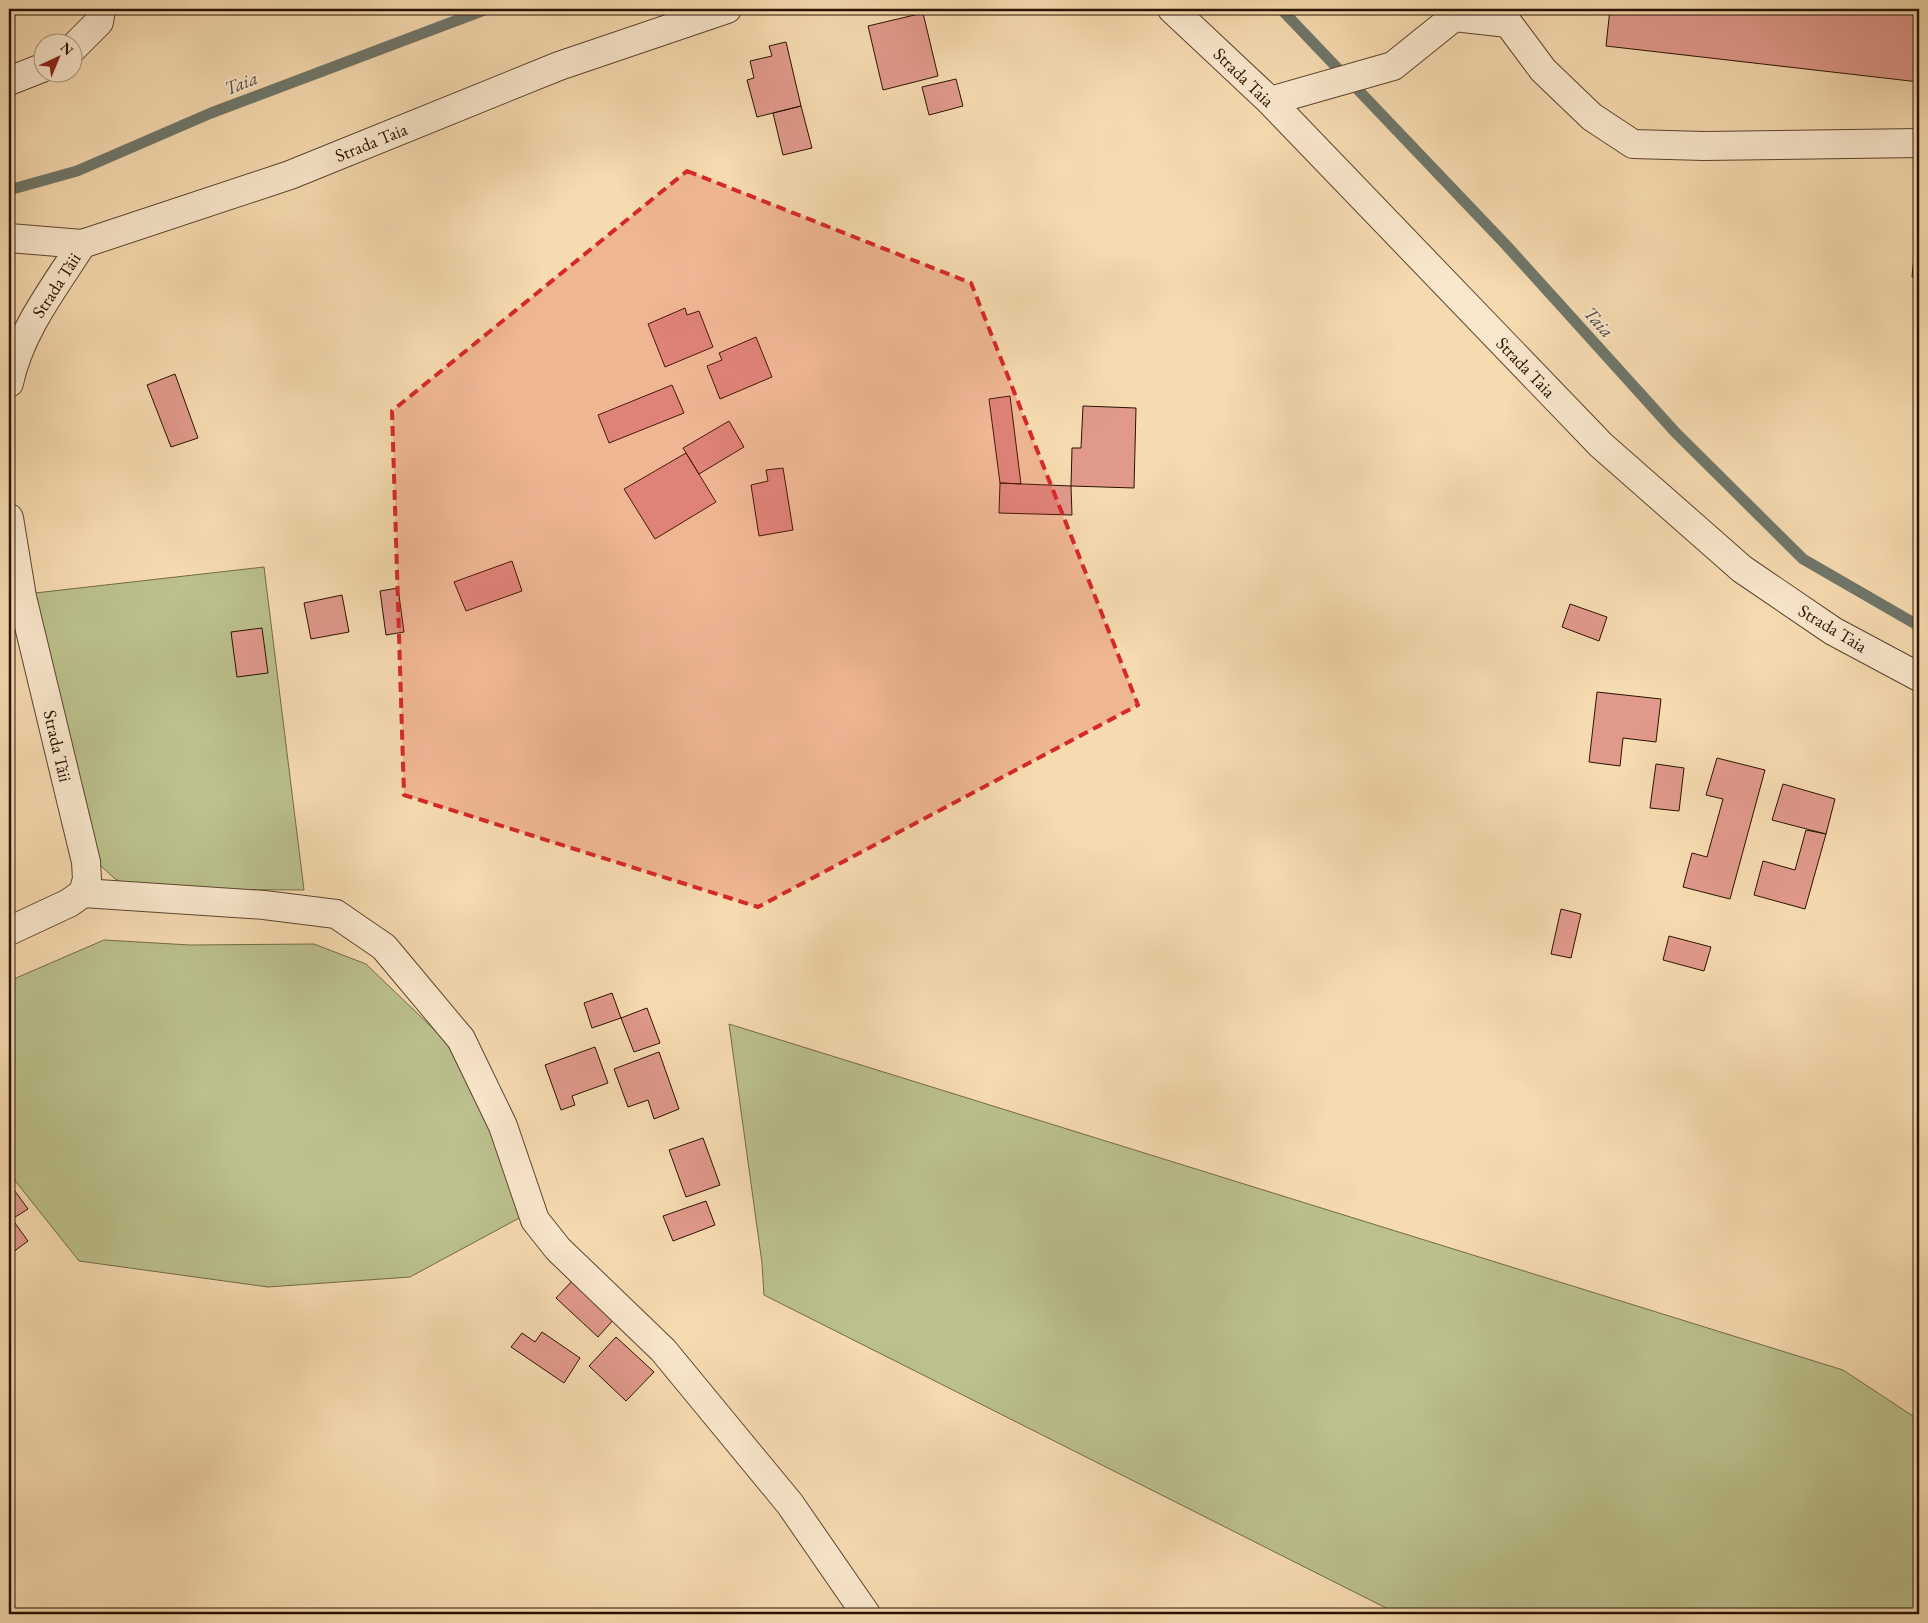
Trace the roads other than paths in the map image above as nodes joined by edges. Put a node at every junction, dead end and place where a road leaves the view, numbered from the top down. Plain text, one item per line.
1 (101, 9) edge
2 (727, 9) edge
3 (1172, 9) edge
4 (82, 39) edge
5 (32, 72) edge
6 (9, 81) edge
7 (1270, 101) junction
8 (1919, 142) edge
9 (9, 238) edge
10 (82, 244) junction
11 (9, 383) edge
12 (9, 518) edge
13 (1919, 677) edge
14 (83, 893) junction
15 (9, 931) edge
16 (866, 1614) edge

1 - 4 street
2 - 10 street, Strada Taia
3 - 7 street, Strada Taia
5 - 6 street
7 - 8 street
7 - 13 street, Strada Taia
9 - 10 street, Strada Taia
10 - 11 street, Strada Tăii
12 - 14 street, Strada Tăii
14 - 15 street
14 - 16 street

